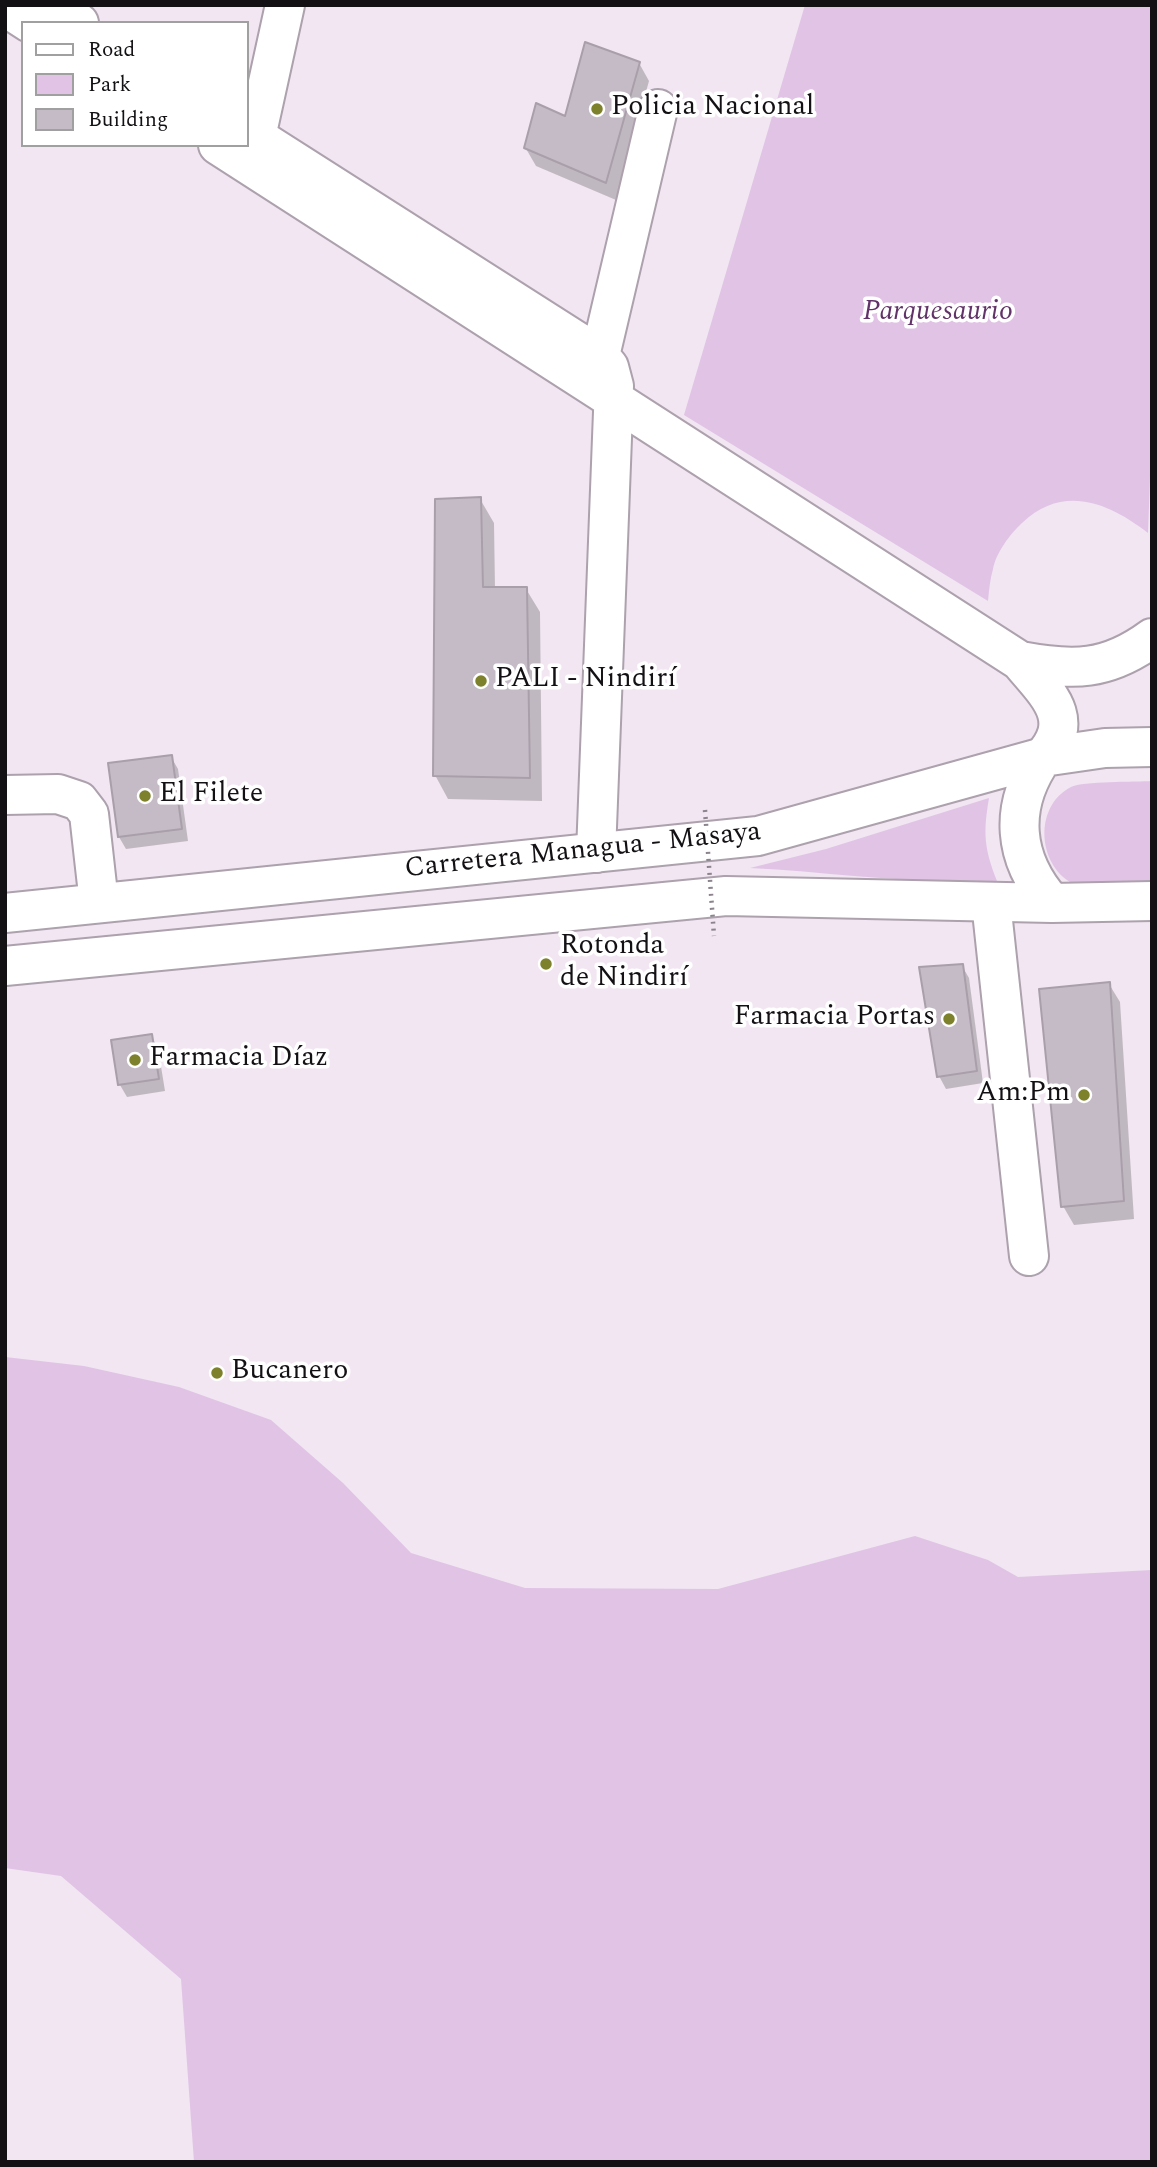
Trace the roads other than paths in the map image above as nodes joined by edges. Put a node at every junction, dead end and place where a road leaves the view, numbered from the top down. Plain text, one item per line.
1 (52, 5) edge
2 (285, 5) edge
3 (5, 7) edge
4 (27, 21) edge
5 (76, 21) edge
6 (658, 109) dead end
7 (251, 145) edge
8 (600, 356) junction
9 (614, 397) junction
10 (1152, 638) edge
11 (1020, 661) junction
12 (1152, 747) edge
13 (1043, 757) junction
14 (5, 795) edge
15 (596, 853) junction
16 (1152, 901) edge
17 (991, 902) junction
18 (99, 903) junction
19 (1052, 903) junction
20 (5, 913) edge
21 (5, 966) edge
22 (1029, 1256) dead end

1 - 5 main road
2 - 7 main road
3 - 4 main road
6 - 8 main road
7 - 8 main road
7 - 9 main road
8 - 9 main road
9 - 11 main road
9 - 15 main road
10 - 11 main road
11 - 13 main road
12 - 13 main road, Carretera Managua - Masaya
13 - 15 main road, Carretera Managua - Masaya
13 - 19 main road
14 - 18 main road
15 - 18 main road, Carretera Managua - Masaya
16 - 19 main road, Carretera Managua - Masaya
17 - 19 main road, Carretera Managua - Masaya
17 - 21 main road, Carretera Managua - Masaya
17 - 22 main road
18 - 20 main road, Carretera Managua - Masaya

